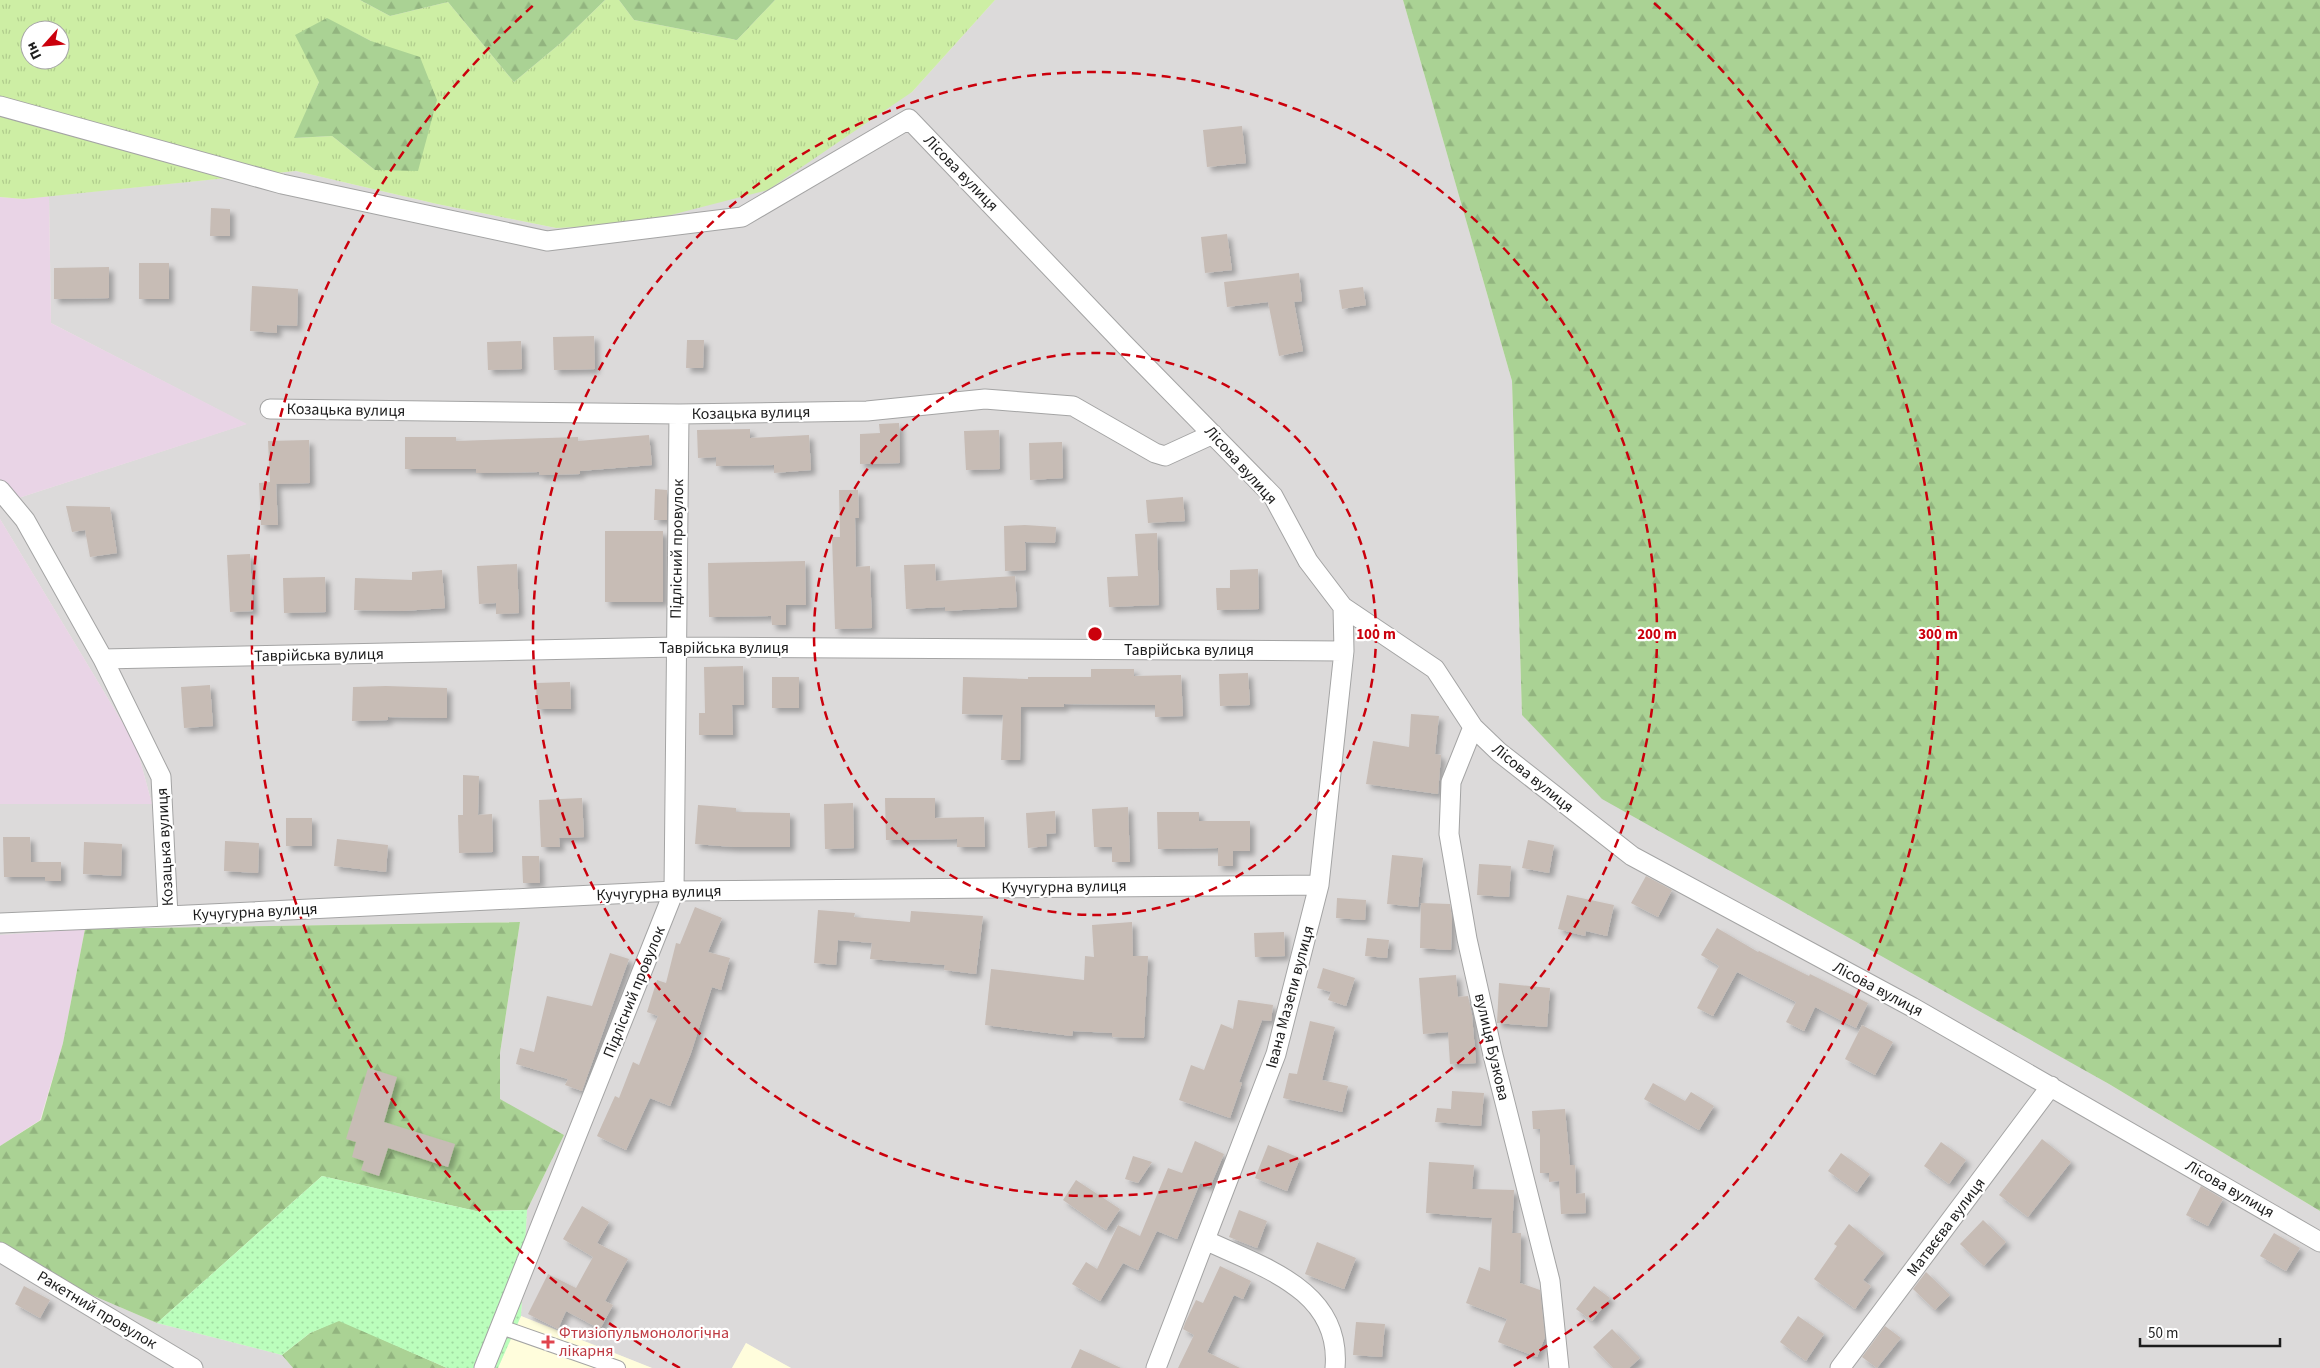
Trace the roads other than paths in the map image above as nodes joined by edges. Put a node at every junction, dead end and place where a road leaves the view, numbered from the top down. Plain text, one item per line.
1 (0, 106) edge
2 (270, 409) dead end
3 (679, 414) junction
4 (1214, 434) junction
5 (0, 490) edge
6 (1342, 607) junction
7 (676, 647) junction
8 (1344, 651) junction
9 (103, 659) junction
10 (1473, 727) junction
11 (1319, 885) junction
12 (674, 891) junction
13 (168, 916) junction
14 (0, 923) edge
15 (2051, 1086) junction
16 (1205, 1240) junction
17 (2320, 1242) edge
18 (0, 1252) edge
19 (501, 1327) junction
20 (193, 1368) edge
21 (484, 1368) edge
22 (618, 1368) edge
23 (1156, 1368) edge
24 (1335, 1368) edge
25 (1559, 1368) edge
26 (1840, 1368) edge

1 - 4 street, Лісова вулиця
2 - 3 street, Козацька вулиця
3 - 4 street, Козацька вулиця
3 - 7 street, Підлісний провулок
4 - 6 street, Лісова вулиця
5 - 9 street, Козацька вулиця
6 - 8 street, Івана Мазепи вулиця
6 - 10 street, Лісова вулиця
7 - 8 street, Таврійська вулиця
7 - 9 street, Таврійська вулиця
7 - 12 street, Підлісний провулок
8 - 11 street, Івана Мазепи вулиця
9 - 13 street, Козацька вулиця
10 - 15 street, Лісова вулиця
10 - 25 street, вулиця Бузкова
11 - 12 street, Кучугурна вулиця
11 - 16 street, Івана Мазепи вулиця
12 - 13 street, Кучугурна вулиця
12 - 19 street, Підлісний провулок
13 - 14 street, Кучугурна вулиця
15 - 17 street, Лісова вулиця
15 - 26 street, Матвєєва вулиця
16 - 23 street, Івана Мазепи вулиця
16 - 24 street
18 - 20 street, Ракетний провулок
19 - 21 street, Підлісний провулок
19 - 22 street

